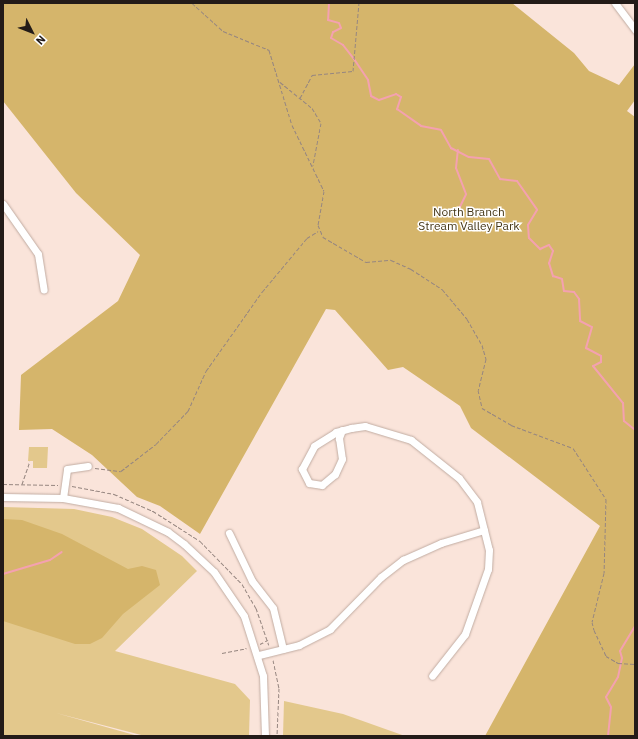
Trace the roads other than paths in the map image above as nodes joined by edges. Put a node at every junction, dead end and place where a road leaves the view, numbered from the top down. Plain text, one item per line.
1 (615, 3) edge
2 (635, 30) edge
3 (3, 204) edge
4 (44, 290) dead end
5 (342, 430) junction
6 (88, 466) road end
7 (3, 497) edge
8 (63, 498) junction
9 (484, 530) junction
10 (229, 533) dead end
11 (283, 649) junction
12 (259, 655) junction
13 (432, 676) dead end
14 (265, 736) edge

1 - 2 street
3 - 4 street
5 - 5 street
5 - 9 street
6 - 8 street
7 - 8 street
8 - 12 street
9 - 11 street
9 - 13 street
10 - 11 street
11 - 12 street
12 - 14 street

